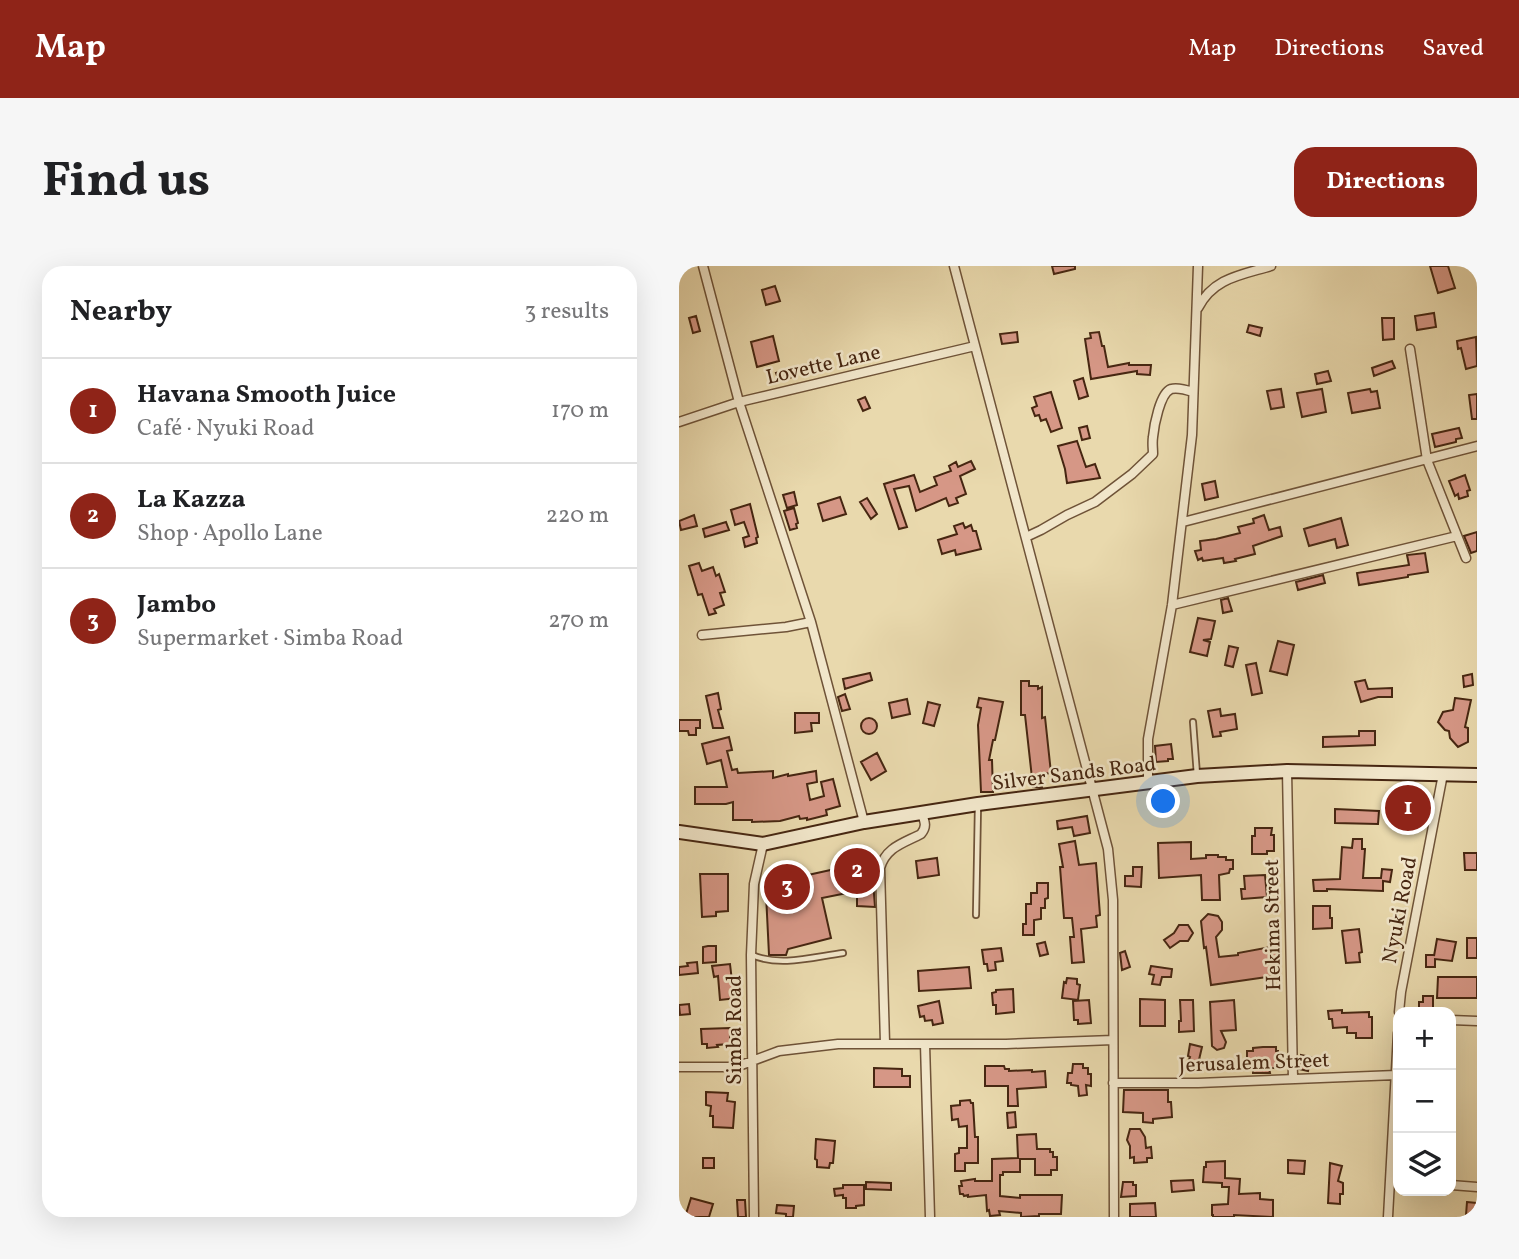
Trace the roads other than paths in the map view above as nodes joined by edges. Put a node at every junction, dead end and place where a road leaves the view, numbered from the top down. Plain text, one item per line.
1 (703, 266) edge
2 (954, 266) edge
3 (1198, 266) edge
4 (1271, 266) edge
5 (1196, 312) junction
6 (975, 346) junction
7 (1410, 349) dead end
8 (1193, 392) junction
9 (739, 402) junction
10 (679, 422) edge
11 (1477, 446) edge
12 (1427, 460) junction
13 (1183, 522) junction
14 (1457, 536) junction
15 (1026, 537) junction
16 (1466, 558) dead end
17 (1172, 605) junction
18 (811, 622) junction
19 (702, 635) dead end
20 (1193, 723) dead end
21 (1287, 771) junction
22 (1443, 774) junction
23 (1477, 775) edge
24 (1197, 776) junction
25 (1148, 783) junction
26 (1093, 790) junction
27 (978, 804) junction
28 (922, 814) junction
29 (864, 822) junction
30 (679, 832) edge
31 (763, 844) junction
32 (976, 915) dead end
33 (843, 953) dead end
34 (751, 955) junction
35 (1400, 1007) edge
36 (1456, 1020) edge
37 (1477, 1021) edge
38 (1113, 1040) junction
39 (885, 1043) junction
40 (925, 1044) junction
41 (752, 1060) junction
42 (679, 1067) edge
43 (1393, 1075) edge
44 (1293, 1079) junction
45 (1113, 1083) junction
46 (1456, 1185) edge
47 (1477, 1187) edge
48 (1393, 1188) edge
49 (754, 1217) edge
50 (930, 1217) edge
51 (1114, 1217) edge
52 (1388, 1217) edge

1 - 9 street
2 - 6 street
3 - 5 street
4 - 5 street
5 - 8 street
6 - 9 street, Lovette Lane
6 - 15 street
7 - 12 street
8 - 13 street
8 - 15 street
9 - 10 street, Lovette Lane
9 - 18 street
11 - 12 street
12 - 13 street
12 - 14 street
13 - 17 street
14 - 16 street
14 - 17 street
15 - 26 street
17 - 25 street
18 - 19 street
18 - 29 street
20 - 24 lane
21 - 22 street, Silver Sands Road
21 - 24 street, Silver Sands Road
21 - 44 street, Hekima Street
22 - 23 street, Silver Sands Road
22 - 35 street, Nyuki Road
24 - 25 street, Silver Sands Road
25 - 26 street, Silver Sands Road
26 - 27 street, Silver Sands Road
26 - 38 street
27 - 28 street, Silver Sands Road
27 - 32 lane
28 - 29 street, Silver Sands Road
28 - 39 street
29 - 31 street, Silver Sands Road
30 - 31 street, Silver Sands Road
31 - 34 street, Simba Road
33 - 34 lane
34 - 41 street, Simba Road
36 - 37 street
38 - 40 street
38 - 45 street
39 - 40 street
39 - 41 street
40 - 50 street
41 - 42 street
41 - 49 street, Simba Road
43 - 44 street, Jerusalem Street
44 - 45 street, Jerusalem Street
45 - 51 street
46 - 47 street
48 - 52 street

